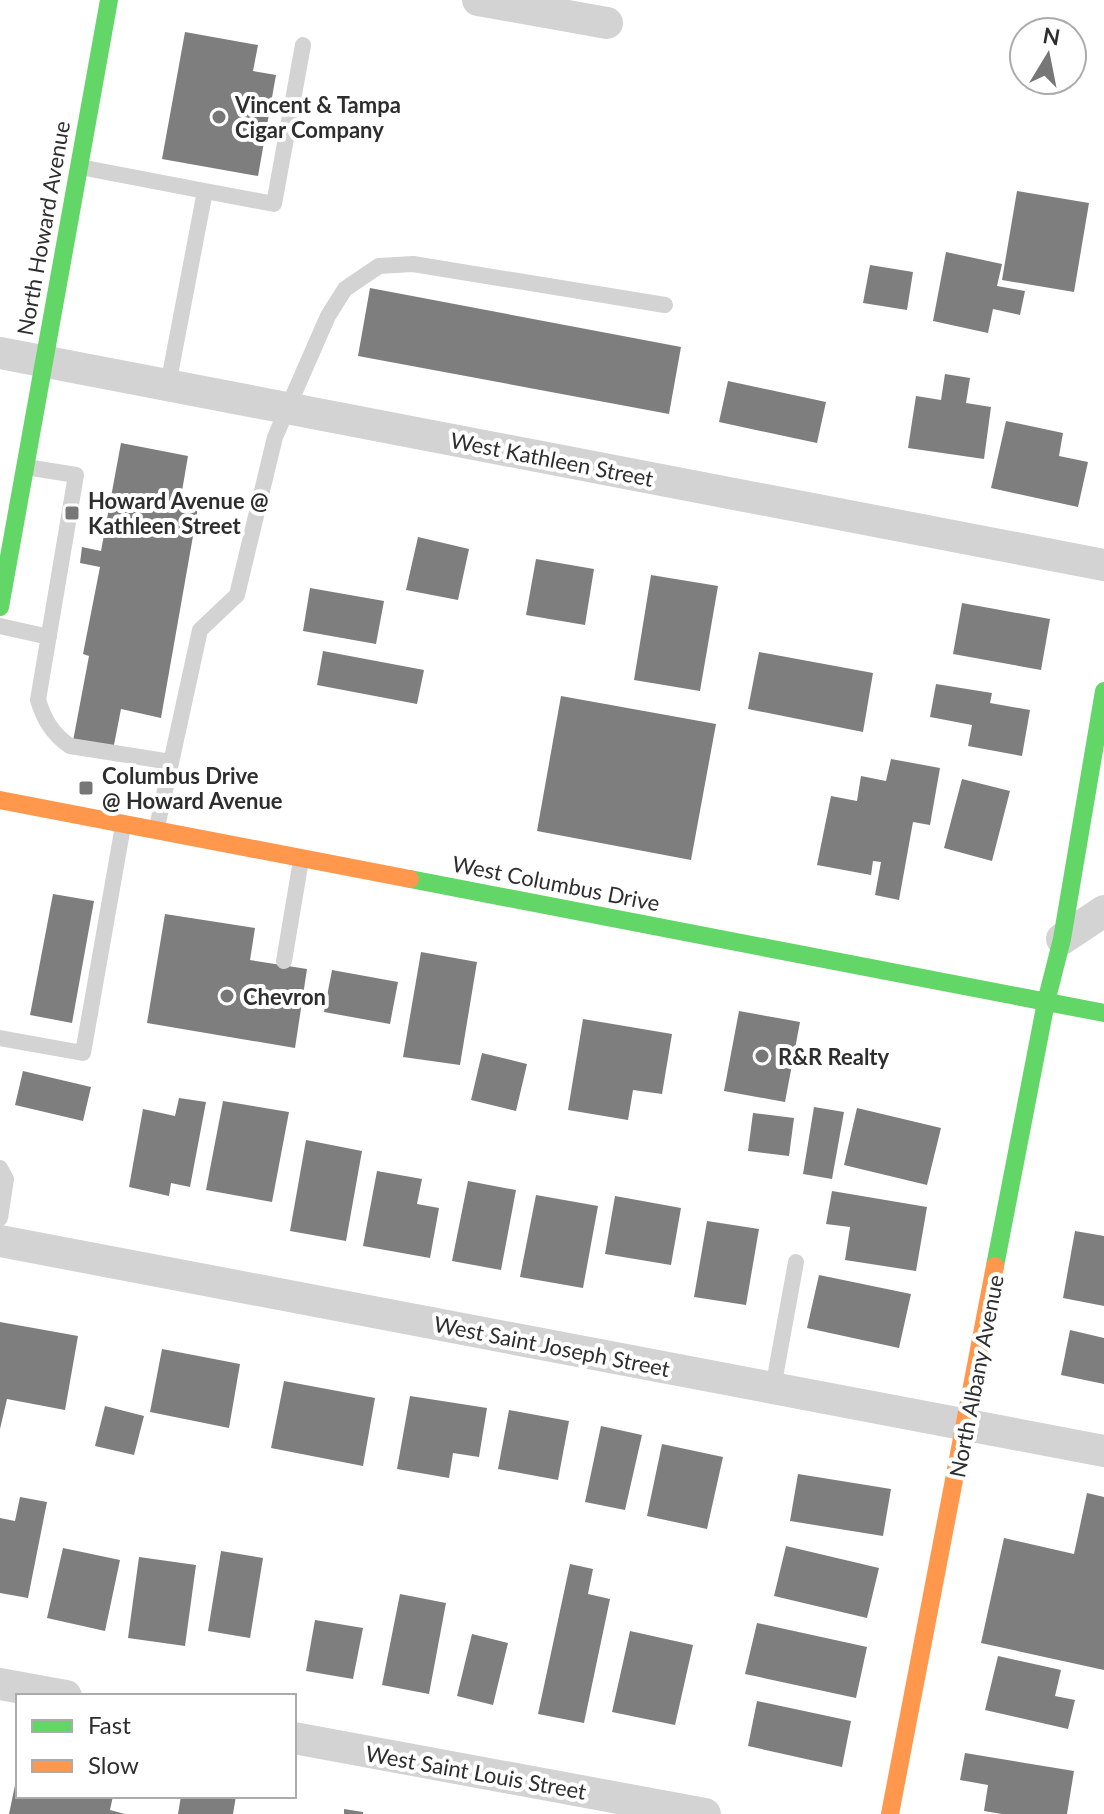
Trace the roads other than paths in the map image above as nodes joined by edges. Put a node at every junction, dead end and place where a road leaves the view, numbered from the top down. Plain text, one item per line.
1 (109, 0) edge
2 (478, 0) edge
3 (607, 23) dead end
4 (303, 45) dead end
5 (79, 167) junction
6 (205, 191) junction
7 (665, 305) dead end
8 (0, 353) edge
9 (43, 361) junction
10 (168, 385) junction
11 (288, 408) junction
12 (25, 467) junction
13 (1104, 565) edge
14 (0, 607) edge
15 (0, 626) edge
16 (49, 637) junction
17 (1104, 691) edge
18 (171, 762) junction
19 (0, 800) edge
20 (123, 824) junction
21 (157, 831) junction
22 (301, 859) junction
23 (1104, 911) edge
24 (1062, 939) junction
25 (284, 961) dead end
26 (1046, 1002) junction
27 (1104, 1013) edge
28 (0, 1038) edge
29 (0, 1168) edge
30 (0, 1218) edge
31 (0, 1241) edge
32 (796, 1262) dead end
33 (773, 1388) junction
34 (967, 1424) junction
35 (1104, 1451) edge
36 (0, 1684) edge
37 (55, 1694) edge
38 (296, 1738) edge
39 (705, 1814) edge
40 (890, 1814) edge

1 - 5 main road, North Howard Avenue
2 - 3 street
4 - 6 lane
5 - 6 lane
5 - 9 main road, North Howard Avenue
6 - 10 lane
7 - 11 lane
8 - 9 street, West Kathleen Street
9 - 10 street, West Kathleen Street
9 - 12 main road, North Howard Avenue
10 - 11 street, West Kathleen Street
11 - 13 street, West Kathleen Street
11 - 18 lane
12 - 14 main road, North Howard Avenue
12 - 16 lane
15 - 16 lane
16 - 18 lane
17 - 24 main road, North Albany Avenue
18 - 21 lane
19 - 20 main road, West Columbus Drive
20 - 21 main road, West Columbus Drive
20 - 28 lane
21 - 22 main road, West Columbus Drive
22 - 25 lane
22 - 26 main road, West Columbus Drive
23 - 24 street
24 - 26 main road, North Albany Avenue
26 - 27 main road, West Columbus Drive
26 - 34 main road, North Albany Avenue
29 - 30 lane
31 - 33 street, West Saint Joseph Street
32 - 33 lane
33 - 34 street, West Saint Joseph Street
34 - 35 street, West Saint Joseph Street
34 - 40 main road, North Albany Avenue
36 - 37 street
38 - 39 street, West Saint Louis Street

